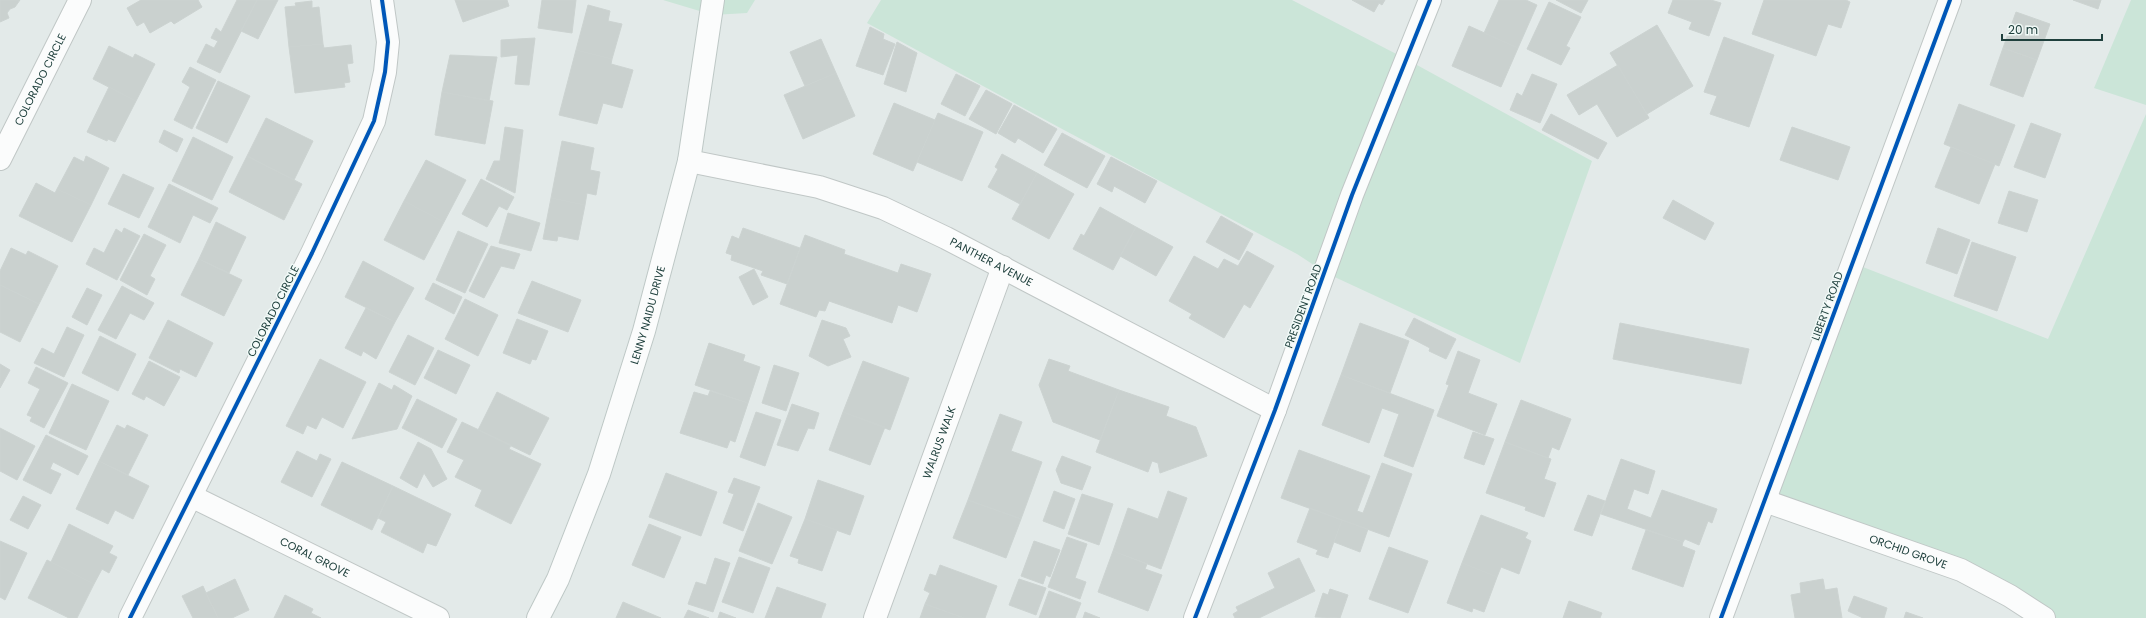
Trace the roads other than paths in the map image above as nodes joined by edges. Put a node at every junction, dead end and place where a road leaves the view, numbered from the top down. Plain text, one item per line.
1 (80, 0) edge
2 (382, 0) edge
3 (713, 0) edge
4 (1430, 0) edge
5 (1950, 0) edge
6 (0, 159) edge
7 (689, 161) junction
8 (1003, 268) junction
9 (1275, 410) junction
10 (191, 496) junction
11 (1765, 501) junction
12 (130, 618) edge
13 (438, 618) edge
14 (538, 618) edge
15 (875, 618) edge
16 (1195, 618) edge
17 (1721, 618) edge
18 (2044, 618) edge

1 - 6 street, COLORADO CIRCLE
2 - 10 street, COLORADO CIRCLE
3 - 7 street, LENNY NAIDU DRIVE
4 - 9 street, PRESIDENT ROAD
5 - 11 street, LIBERTY ROAD
7 - 8 street, PANTHER AVENUE
7 - 14 street, LENNY NAIDU DRIVE
8 - 9 street, PANTHER AVENUE
8 - 15 street, WALRUS WALK
9 - 16 street, PRESIDENT ROAD
10 - 12 street, COLORADO CIRCLE
10 - 13 street, CORAL GROVE
11 - 17 street, LIBERTY ROAD
11 - 18 street, ORCHID GROVE

